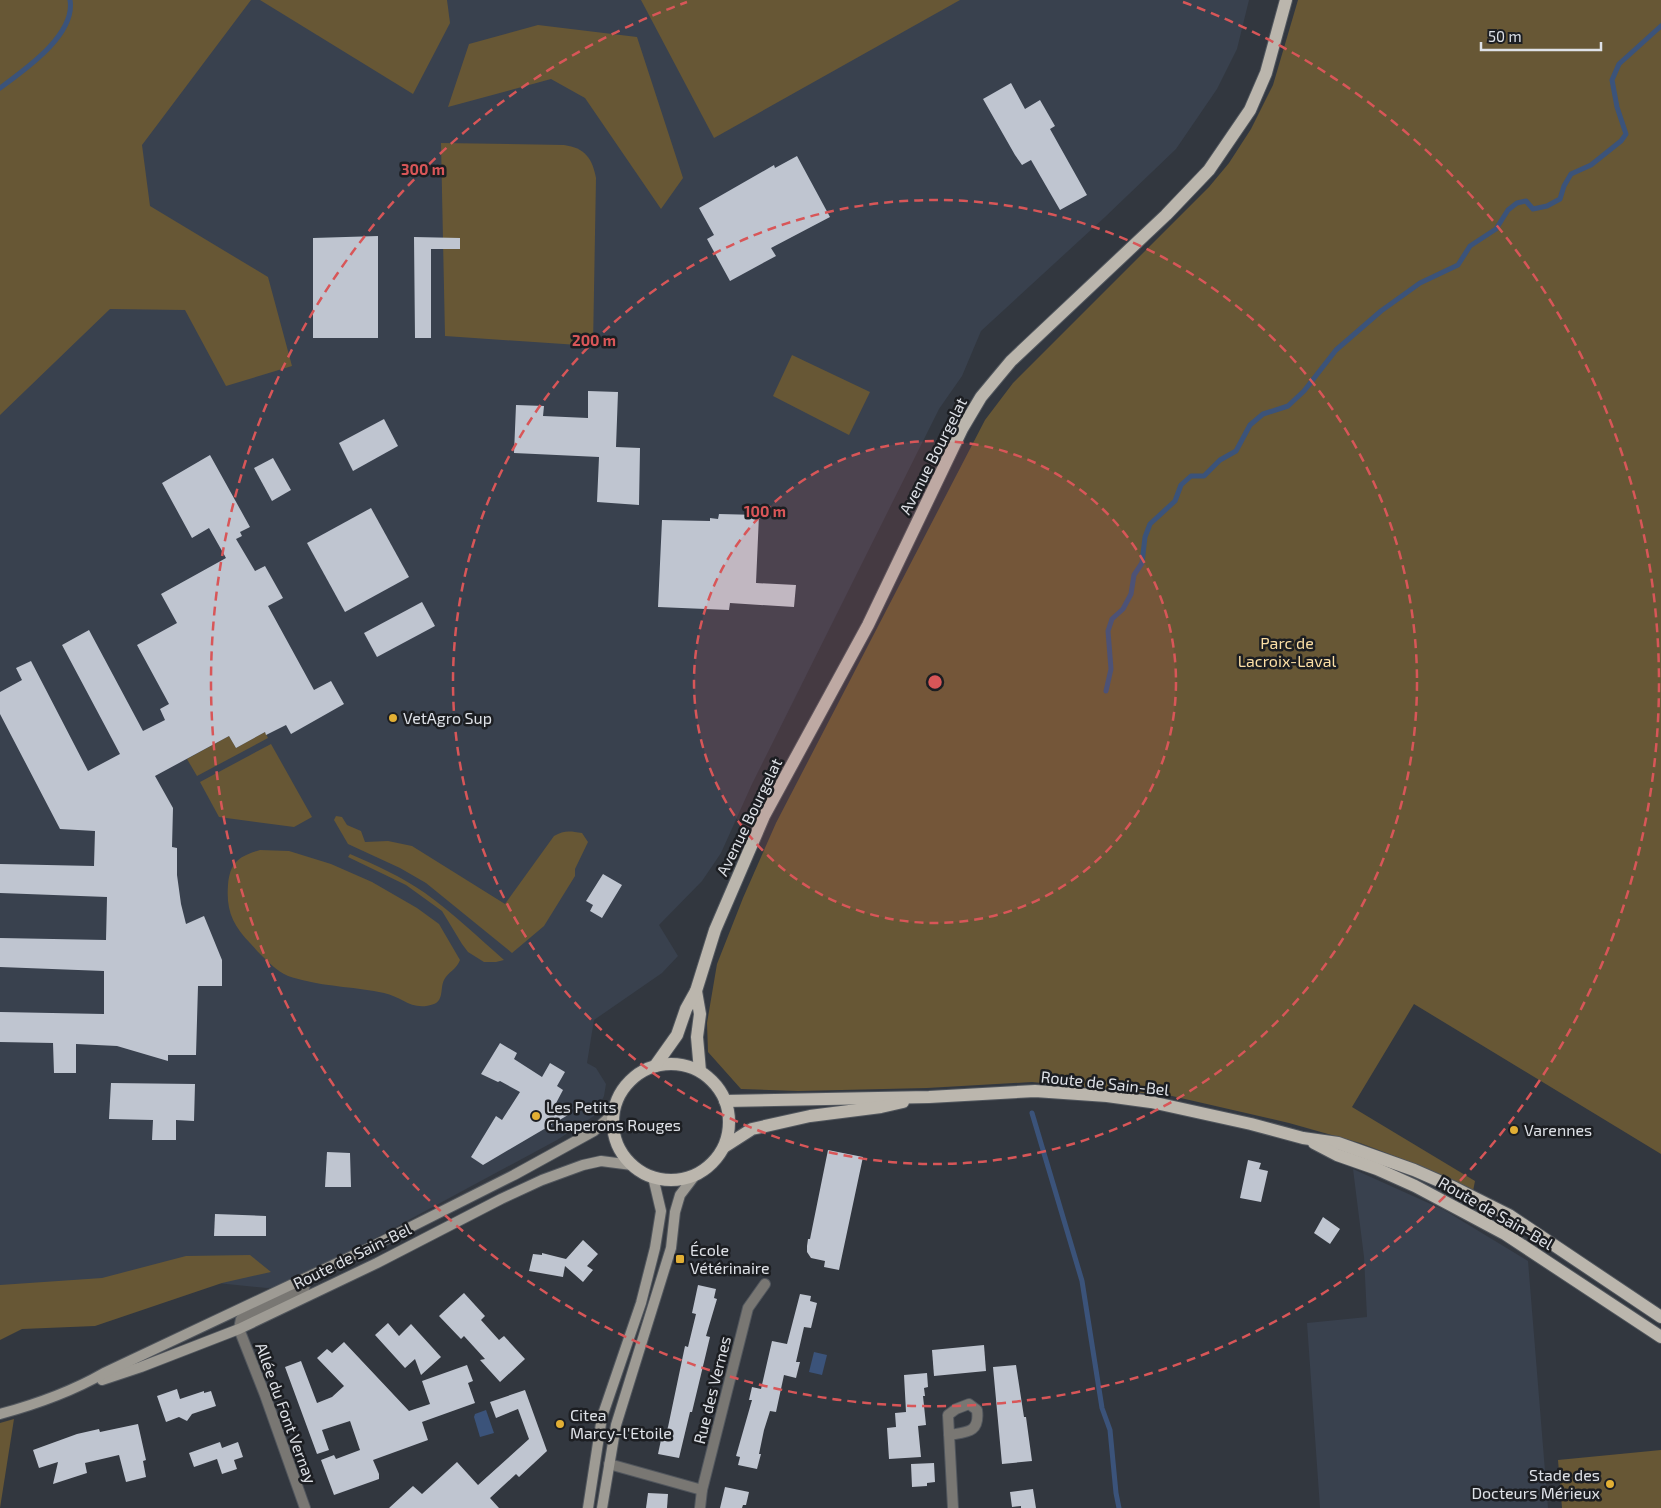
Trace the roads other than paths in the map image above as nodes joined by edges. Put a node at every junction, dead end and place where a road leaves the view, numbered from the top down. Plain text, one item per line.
1 (1286, 0) edge
2 (696, 991) junction
3 (655, 1066) junction
4 (700, 1071) junction
5 (929, 1097) junction
6 (725, 1101) junction
7 (613, 1114) junction
8 (1303, 1138) junction
9 (724, 1147) junction
10 (632, 1165) junction
11 (696, 1174) junction
12 (653, 1177) junction
13 (306, 1278) junction
14 (765, 1284) dead end
15 (1661, 1316) edge
16 (239, 1329) junction
17 (1661, 1337) edge
18 (84, 1385) junction
19 (0, 1414) edge
20 (949, 1435) dead end
21 (609, 1464) junction
22 (702, 1490) junction
23 (305, 1508) edge
24 (588, 1508) edge
25 (602, 1508) edge
26 (700, 1508) edge
27 (954, 1508) edge

1 - 2 main road, Avenue Bourgelat
2 - 3 main road, Avenue Bourgelat
2 - 4 main road, Avenue Bourgelat
3 - 4 main road
3 - 7 main road
4 - 6 main road
5 - 6 main road, Route de Sain-Bel
5 - 8 main road, Route de Sain-Bel
5 - 9 main road, Route de Sain-Bel
6 - 9 main road
7 - 10 main road
7 - 13 main road, Route de Sain-Bel
8 - 15 main road, Route de Sain-Bel
8 - 17 main road, Route de Sain-Bel
9 - 11 main road
10 - 12 main road
10 - 16 main road, Route de Sain-Bel
11 - 12 main road
11 - 21 main road
12 - 24 main road
13 - 16 street
13 - 18 main road, Route de Sain-Bel
14 - 22 street, Rue des Vernes
16 - 18 main road, Route de Sain-Bel
16 - 23 street, Allée du Font Vernay
18 - 19 main road, Route de Sain-Bel
20 - 27 street
21 - 22 street
21 - 25 main road
22 - 26 street, Rue des Vernes

